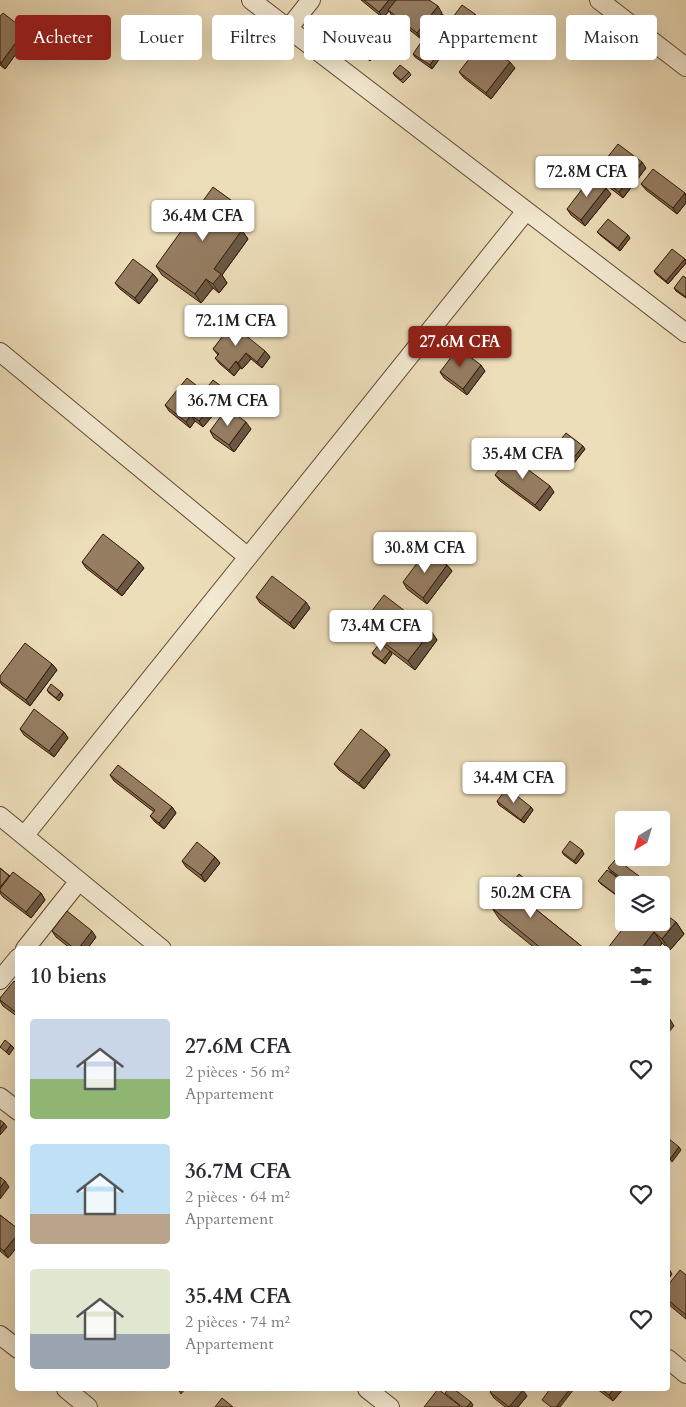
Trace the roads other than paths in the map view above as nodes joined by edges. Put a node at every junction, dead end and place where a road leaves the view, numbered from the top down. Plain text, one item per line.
1 (251, 0) edge
2 (311, 0) edge
3 (599, 0) edge
4 (271, 15) edge
5 (294, 21) edge
6 (294, 33) edge
7 (686, 67) edge
8 (526, 211) junction
9 (686, 334) edge
10 (0, 352) edge
11 (248, 557) junction
12 (0, 816) edge
13 (24, 836) junction
14 (79, 880) junction
15 (27, 946) edge
16 (158, 946) edge
17 (15, 962) edge
18 (0, 980) edge
19 (0, 1097) edge
20 (15, 1109) edge
21 (0, 1335) edge
22 (15, 1347) edge
23 (670, 1361) edge
24 (686, 1374) edge
25 (68, 1391) edge
26 (370, 1391) edge
27 (88, 1407) edge
28 (390, 1407) edge

1 - 4 street
2 - 5 street
3 - 7 street
6 - 8 street
8 - 9 street
8 - 11 street
10 - 11 street
11 - 13 street
12 - 13 street
13 - 14 street
14 - 15 street
14 - 16 street
17 - 18 street
19 - 20 street
21 - 22 street
23 - 24 street
25 - 27 street
26 - 28 street

